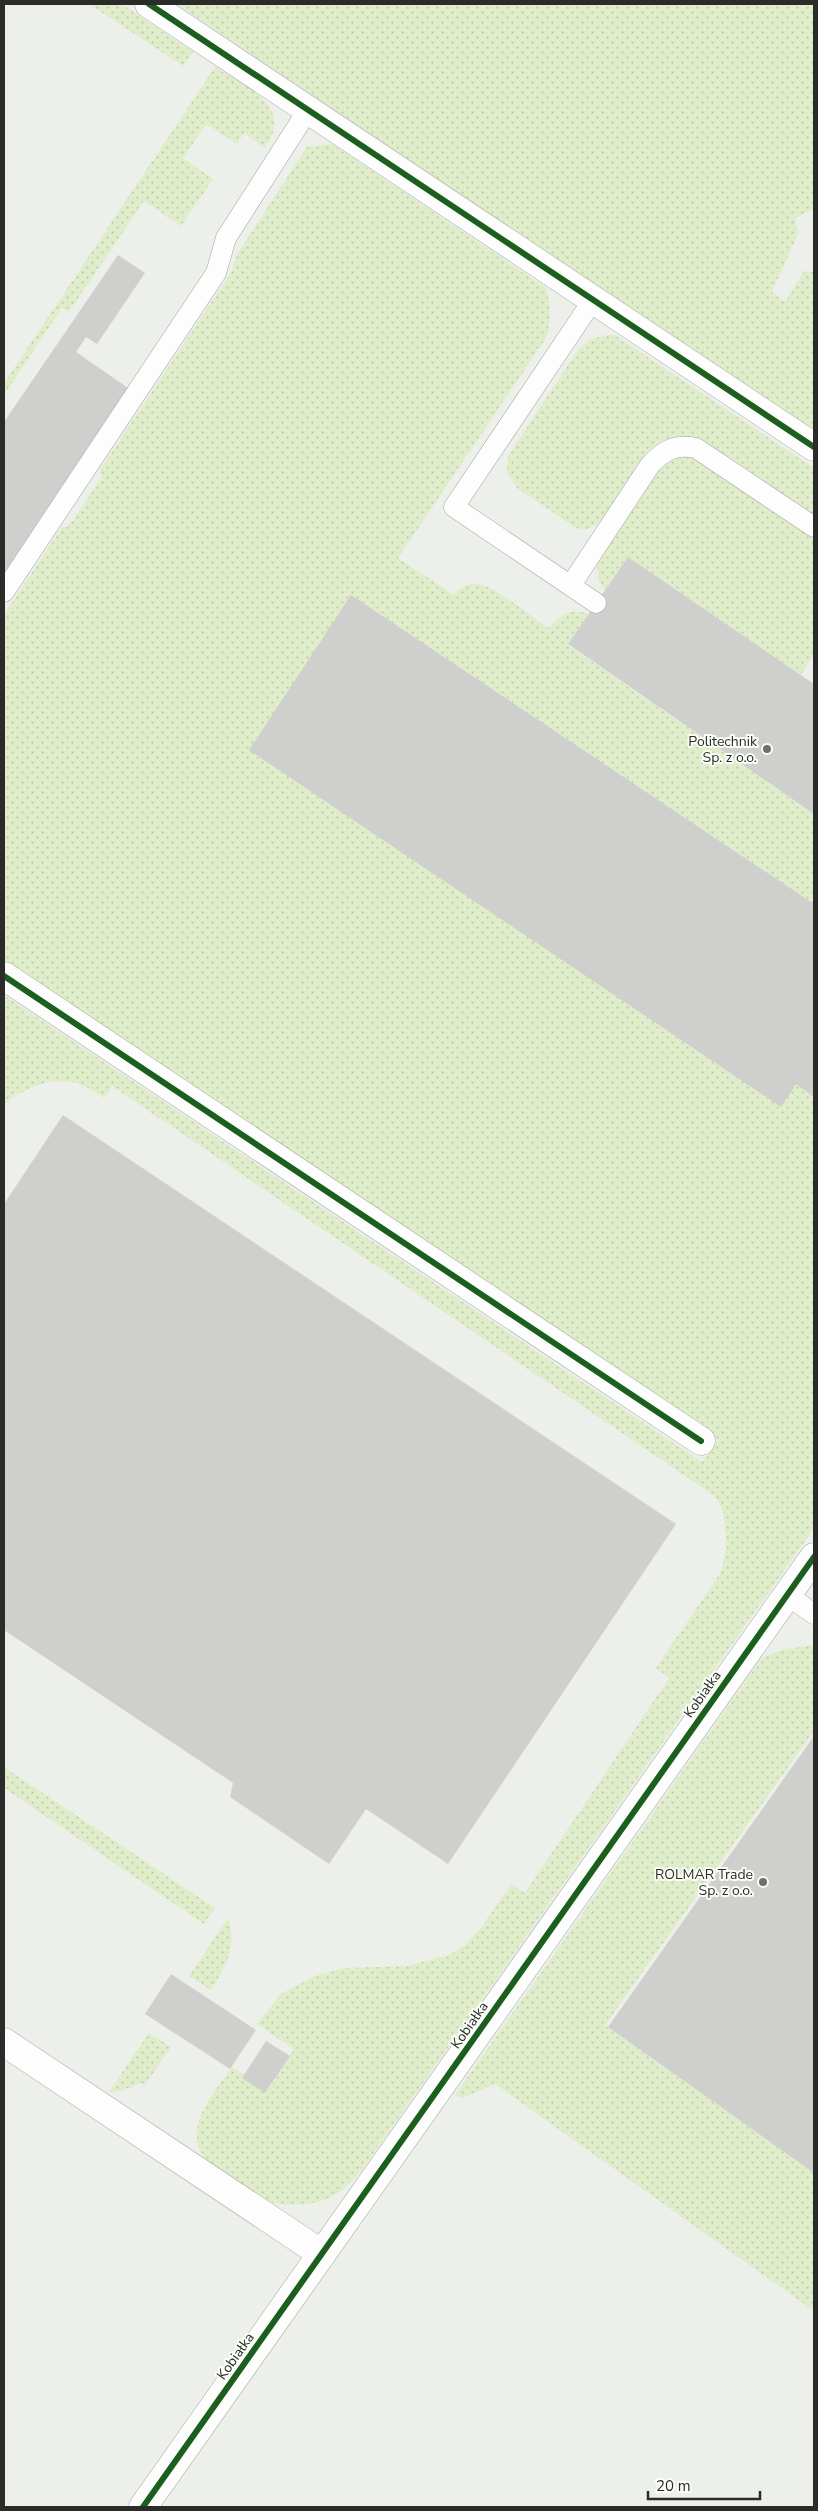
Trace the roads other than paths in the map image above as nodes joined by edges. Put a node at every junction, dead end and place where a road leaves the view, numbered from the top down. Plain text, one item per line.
1 (149, 4) edge
2 (308, 110) junction
3 (593, 300) junction
4 (814, 447) edge
5 (814, 527) edge
6 (571, 586) junction
7 (4, 592) edge
8 (596, 603) dead end
9 (4, 976) edge
10 (701, 1441) dead end
11 (814, 1556) edge
12 (787, 1595) junction
13 (814, 1614) edge
14 (4, 2042) edge
15 (322, 2254) junction
16 (143, 2507) edge

1 - 2 street
2 - 3 street
2 - 7 lane
3 - 4 street
3 - 6 lane
5 - 6 lane
6 - 8 lane
9 - 10 street
11 - 12 street, Kobiałka
12 - 13 lane
12 - 15 street, Kobiałka
14 - 15 street
15 - 16 street, Kobiałka

